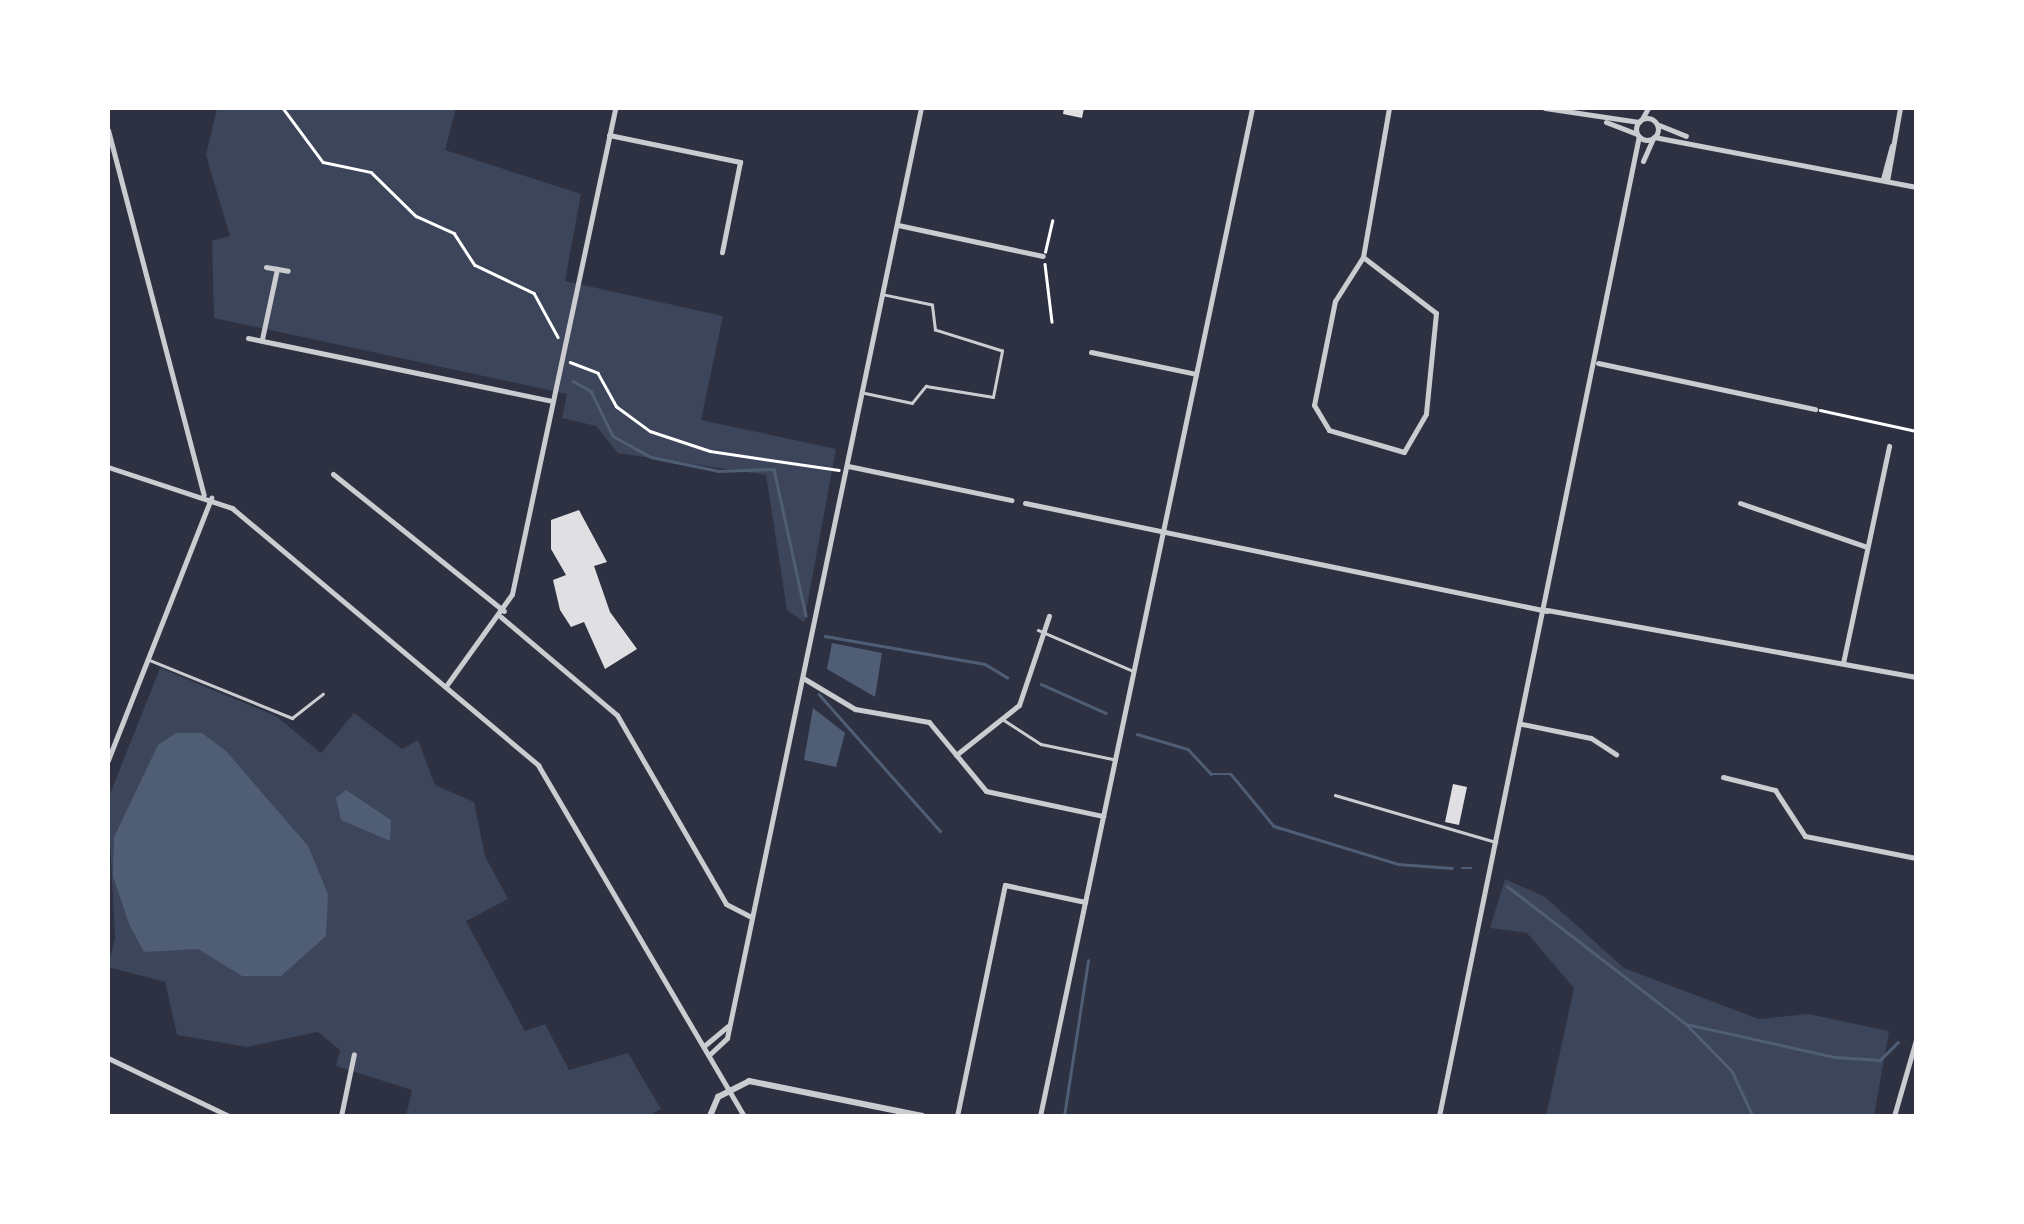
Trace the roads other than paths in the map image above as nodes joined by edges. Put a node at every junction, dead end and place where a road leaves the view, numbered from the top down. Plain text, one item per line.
1 (614, 108) edge
2 (921, 108) edge
3 (1252, 108) edge
4 (1389, 108) edge
5 (1546, 108) edge
6 (1648, 108) edge
7 (1655, 108) edge
8 (1900, 108) edge
9 (1594, 118) junction
10 (1640, 120) junction
11 (1656, 122) junction
12 (108, 130) edge
13 (609, 135) junction
14 (1639, 135) junction
15 (1654, 138) junction
16 (1694, 140) junction
17 (1640, 168) junction
18 (1885, 181) junction
19 (1916, 187) edge
20 (898, 226) junction
21 (722, 252) dead end
22 (1043, 256) road end
23 (1362, 257) junction
24 (266, 267) dead end
25 (277, 269) junction
26 (288, 271) dead end
27 (883, 295) junction
28 (248, 338) dead end
29 (262, 340) junction
30 (1092, 352) dead end
31 (1598, 363) junction
32 (1196, 374) junction
33 (862, 392) junction
34 (552, 401) junction
35 (1815, 409) road end
36 (1888, 446) dead end
37 (108, 467) edge
38 (846, 469) junction
39 (333, 474) dead end
40 (207, 497) junction
41 (1011, 500) joint
42 (1025, 503) joint
43 (1740, 503) dead end
44 (1164, 532) junction
45 (1867, 548) junction
46 (1547, 610) junction
47 (503, 614) junction
48 (1049, 616) dead end
49 (1038, 630) junction
50 (146, 659) junction
51 (1843, 662) junction
52 (1134, 672) junction
53 (1916, 677) edge
54 (802, 678) junction
55 (446, 686) junction
56 (322, 694) dead end
57 (1003, 719) junction
58 (1522, 724) junction
59 (1616, 754) dead end
60 (956, 755) junction
61 (1116, 759) junction
62 (108, 760) edge
63 (1723, 777) dead end
64 (1335, 795) dead end
65 (1103, 816) junction
66 (1496, 842) junction
67 (1916, 858) edge
68 (1085, 902) junction
69 (752, 917) junction
70 (731, 1018) junction
71 (1916, 1040) edge
72 (704, 1046) junction
73 (354, 1054) dead end
74 (710, 1056) junction
75 (108, 1058) edge
76 (1914, 1064) edge
77 (729, 1090) junction
78 (228, 1116) edge
79 (341, 1116) edge
80 (710, 1116) edge
81 (744, 1116) edge
82 (922, 1116) edge
83 (957, 1116) edge
84 (1040, 1116) edge
85 (1439, 1116) edge
86 (1894, 1116) edge

1 - 13 street
2 - 20 street
3 - 32 street
4 - 23 street
5 - 9 street
6 - 10 street
7 - 11 street
8 - 18 street
9 - 10 street
9 - 14 street
10 - 11 street
10 - 14 street
11 - 15 street
11 - 16 street
12 - 40 street
13 - 21 street
13 - 34 street
14 - 15 street
14 - 17 street
15 - 16 street
15 - 17 street
16 - 18 street
17 - 31 street
18 - 19 street
20 - 22 street
20 - 27 street
23 - 23 street
24 - 25 street
25 - 26 street
25 - 29 street
27 - 33 street
27 - 33 lane
28 - 29 street
29 - 34 street
30 - 32 street
31 - 35 street
31 - 46 street
32 - 44 street
33 - 38 street
34 - 47 street
36 - 45 street
37 - 40 street
38 - 41 street
38 - 54 street
39 - 47 street
40 - 50 street
40 - 55 street
41 - 42 lane
42 - 44 street
43 - 45 street
44 - 46 street
44 - 52 street
45 - 51 street
46 - 51 street
46 - 58 street
47 - 55 street
47 - 69 street
48 - 49 street
49 - 52 lane
49 - 57 street
50 - 56 lane
50 - 62 street
51 - 53 street
52 - 61 street
54 - 60 street
54 - 69 street
55 - 72 street
57 - 60 street
57 - 61 lane
58 - 59 street
58 - 66 street
60 - 65 street
61 - 65 street
63 - 67 street
64 - 66 lane
65 - 68 street
66 - 85 street
68 - 83 street
68 - 84 street
69 - 70 street
70 - 72 street
70 - 74 street
71 - 76 street
72 - 74 street
73 - 79 street
74 - 77 street
75 - 78 street
76 - 86 street
77 - 80 street
77 - 81 street
77 - 82 street

